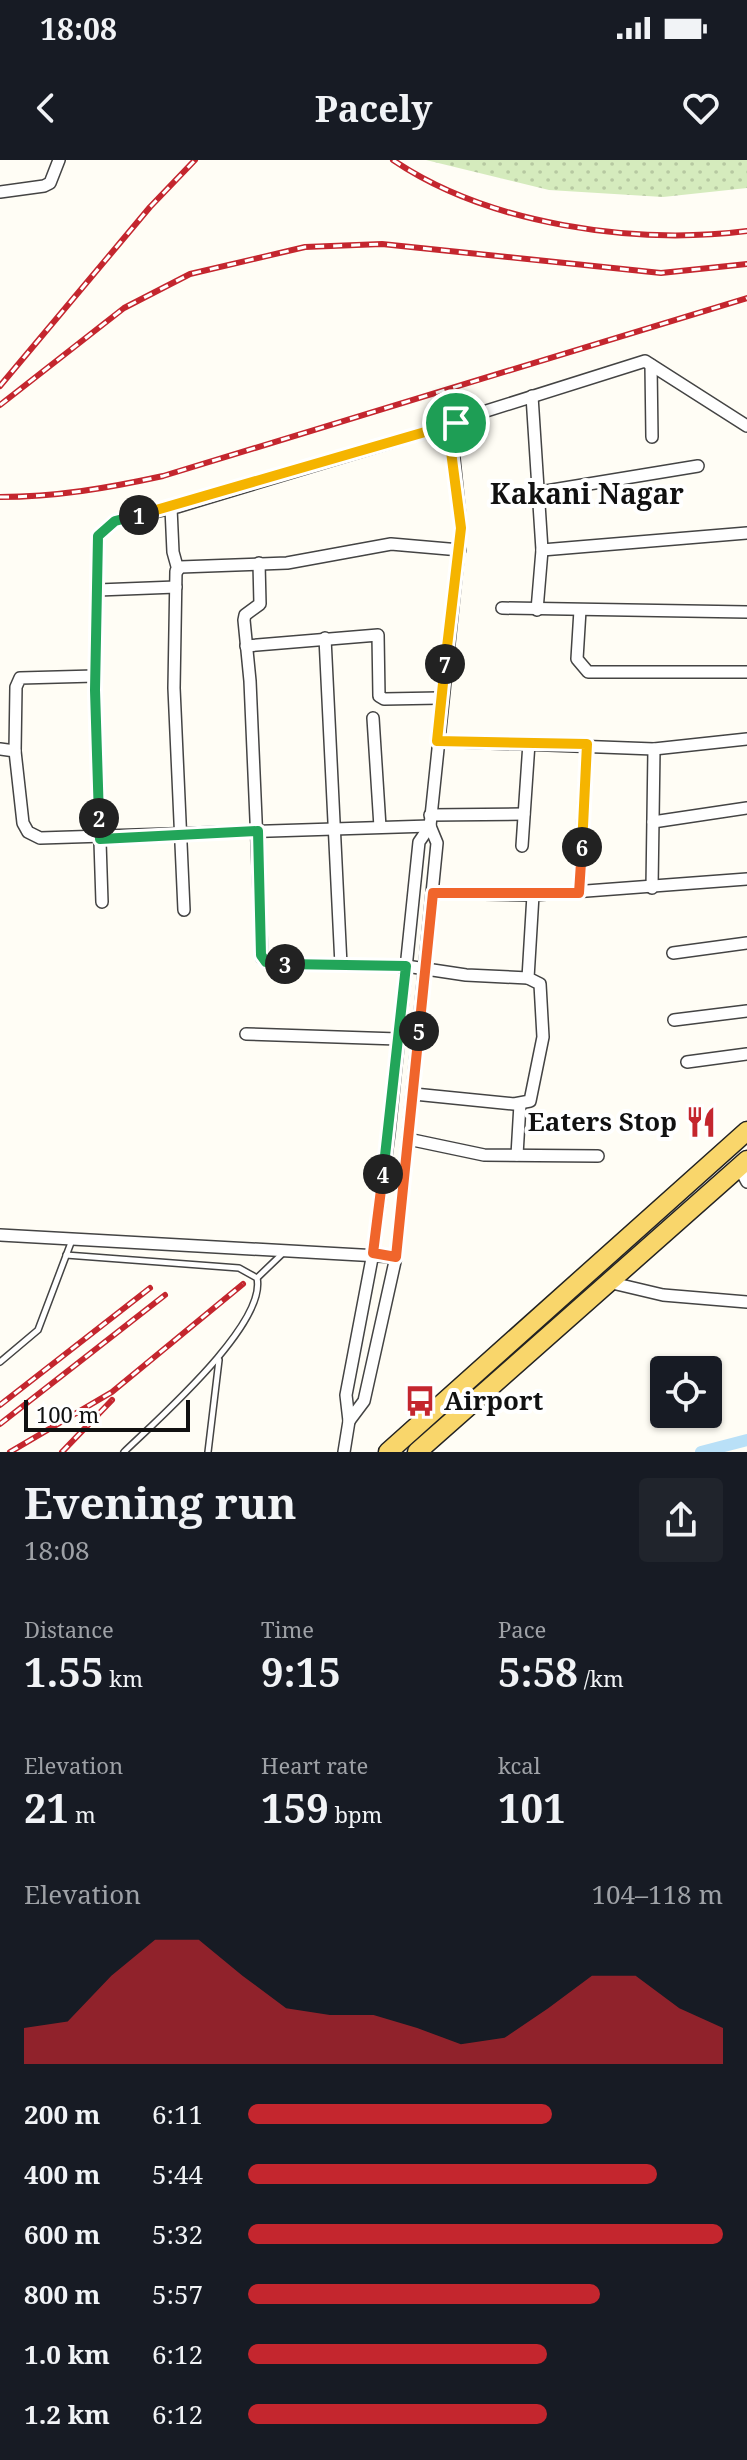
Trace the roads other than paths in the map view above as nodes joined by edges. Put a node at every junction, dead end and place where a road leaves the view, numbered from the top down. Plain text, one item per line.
1 (59, 160) edge
2 (0, 192) edge
3 (651, 365) junction
4 (532, 396) junction
5 (456, 423) junction
6 (747, 426) edge
7 (652, 437) dead end
8 (698, 466) dead end
9 (540, 492) junction
10 (171, 508) junction
11 (747, 533) edge
12 (460, 550) junction
13 (542, 550) junction
14 (259, 563) junction
15 (178, 570) junction
16 (176, 587) junction
17 (98, 590) junction
18 (502, 608) dead end
19 (537, 610) junction
20 (580, 610) junction
21 (747, 612) edge
22 (325, 638) junction
23 (246, 646) junction
24 (747, 672) edge
25 (95, 676) junction
26 (440, 698) junction
27 (373, 718) dead end
28 (747, 739) edge
29 (437, 741) junction
30 (529, 743) junction
31 (587, 744) junction
32 (0, 749) edge
33 (654, 749) junction
34 (15, 751) junction
35 (747, 808) edge
36 (524, 814) junction
37 (430, 820) junction
38 (653, 822) junction
39 (380, 827) junction
40 (334, 828) junction
41 (258, 831) junction
42 (179, 835) junction
43 (100, 839) junction
44 (522, 846) dead end
45 (747, 879) edge
46 (652, 888) junction
47 (433, 893) junction
48 (579, 893) junction
49 (533, 895) junction
50 (102, 902) dead end
51 (184, 910) dead end
52 (747, 943) edge
53 (673, 953) dead end
54 (341, 965) junction
55 (406, 966) junction
56 (424, 967) junction
57 (528, 978) junction
58 (747, 1011) edge
59 (674, 1020) dead end
60 (246, 1034) dead end
61 (398, 1039) junction
62 (747, 1054) edge
63 (687, 1062) dead end
64 (414, 1094) junction
65 (520, 1104) junction
66 (747, 1131) edge
67 (408, 1139) junction
68 (517, 1155) junction
69 (598, 1156) dead end
70 (744, 1170) edge
71 (0, 1235) edge
72 (72, 1240) junction
73 (284, 1251) junction
74 (373, 1253) junction
75 (66, 1255) junction
76 (396, 1257) junction
77 (257, 1278) junction
78 (608, 1282) junction
79 (747, 1302) edge
80 (219, 1359) junction
81 (0, 1362) edge
82 (349, 1421) junction
83 (124, 1452) edge
84 (208, 1452) edge
85 (344, 1452) edge
86 (388, 1452) edge
87 (417, 1452) edge

1 - 2 street
3 - 4 street
3 - 6 street
3 - 7 street
4 - 5 street
4 - 9 street
5 - 10 street
5 - 12 street
8 - 9 street
9 - 13 street
10 - 15 street
10 - 17 street
11 - 13 street
12 - 14 street
12 - 26 street
13 - 19 street
14 - 15 street
14 - 23 street
15 - 16 street
16 - 17 street
16 - 42 street
17 - 25 street
18 - 19 street
19 - 20 street
20 - 21 street
20 - 24 street
22 - 23 street
22 - 26 street
22 - 40 street
23 - 41 street
25 - 34 street
25 - 43 street
26 - 29 street
27 - 39 street
28 - 33 street
29 - 30 street
29 - 37 street
30 - 31 street
30 - 36 street
31 - 33 street
31 - 48 street
32 - 34 street
33 - 38 street
34 - 43 street
35 - 38 street
36 - 37 street
36 - 44 street
37 - 39 street
37 - 47 street
37 - 55 street
38 - 46 street
39 - 40 street
40 - 41 street
40 - 54 street
41 - 42 street
41 - 54 street
42 - 43 street
42 - 51 street
43 - 50 street
45 - 46 street
46 - 48 street
47 - 49 street
47 - 56 street
48 - 49 street
49 - 57 street
52 - 53 street
54 - 55 street
55 - 56 street
55 - 61 street
56 - 57 street
56 - 64 street
57 - 65 street
58 - 59 street
60 - 61 street
61 - 74 street
62 - 63 street
64 - 65 street
64 - 67 street
65 - 68 street
66 - 86 main road
67 - 68 street
67 - 76 street
68 - 69 street
70 - 78 main road
71 - 72 street
72 - 73 street
72 - 75 lane
73 - 74 street
73 - 77 lane
74 - 76 street
74 - 82 street
75 - 77 lane
75 - 81 lane
76 - 82 street
77 - 80 lane
78 - 79 street
78 - 87 main road
80 - 83 lane
80 - 84 lane
82 - 85 street

